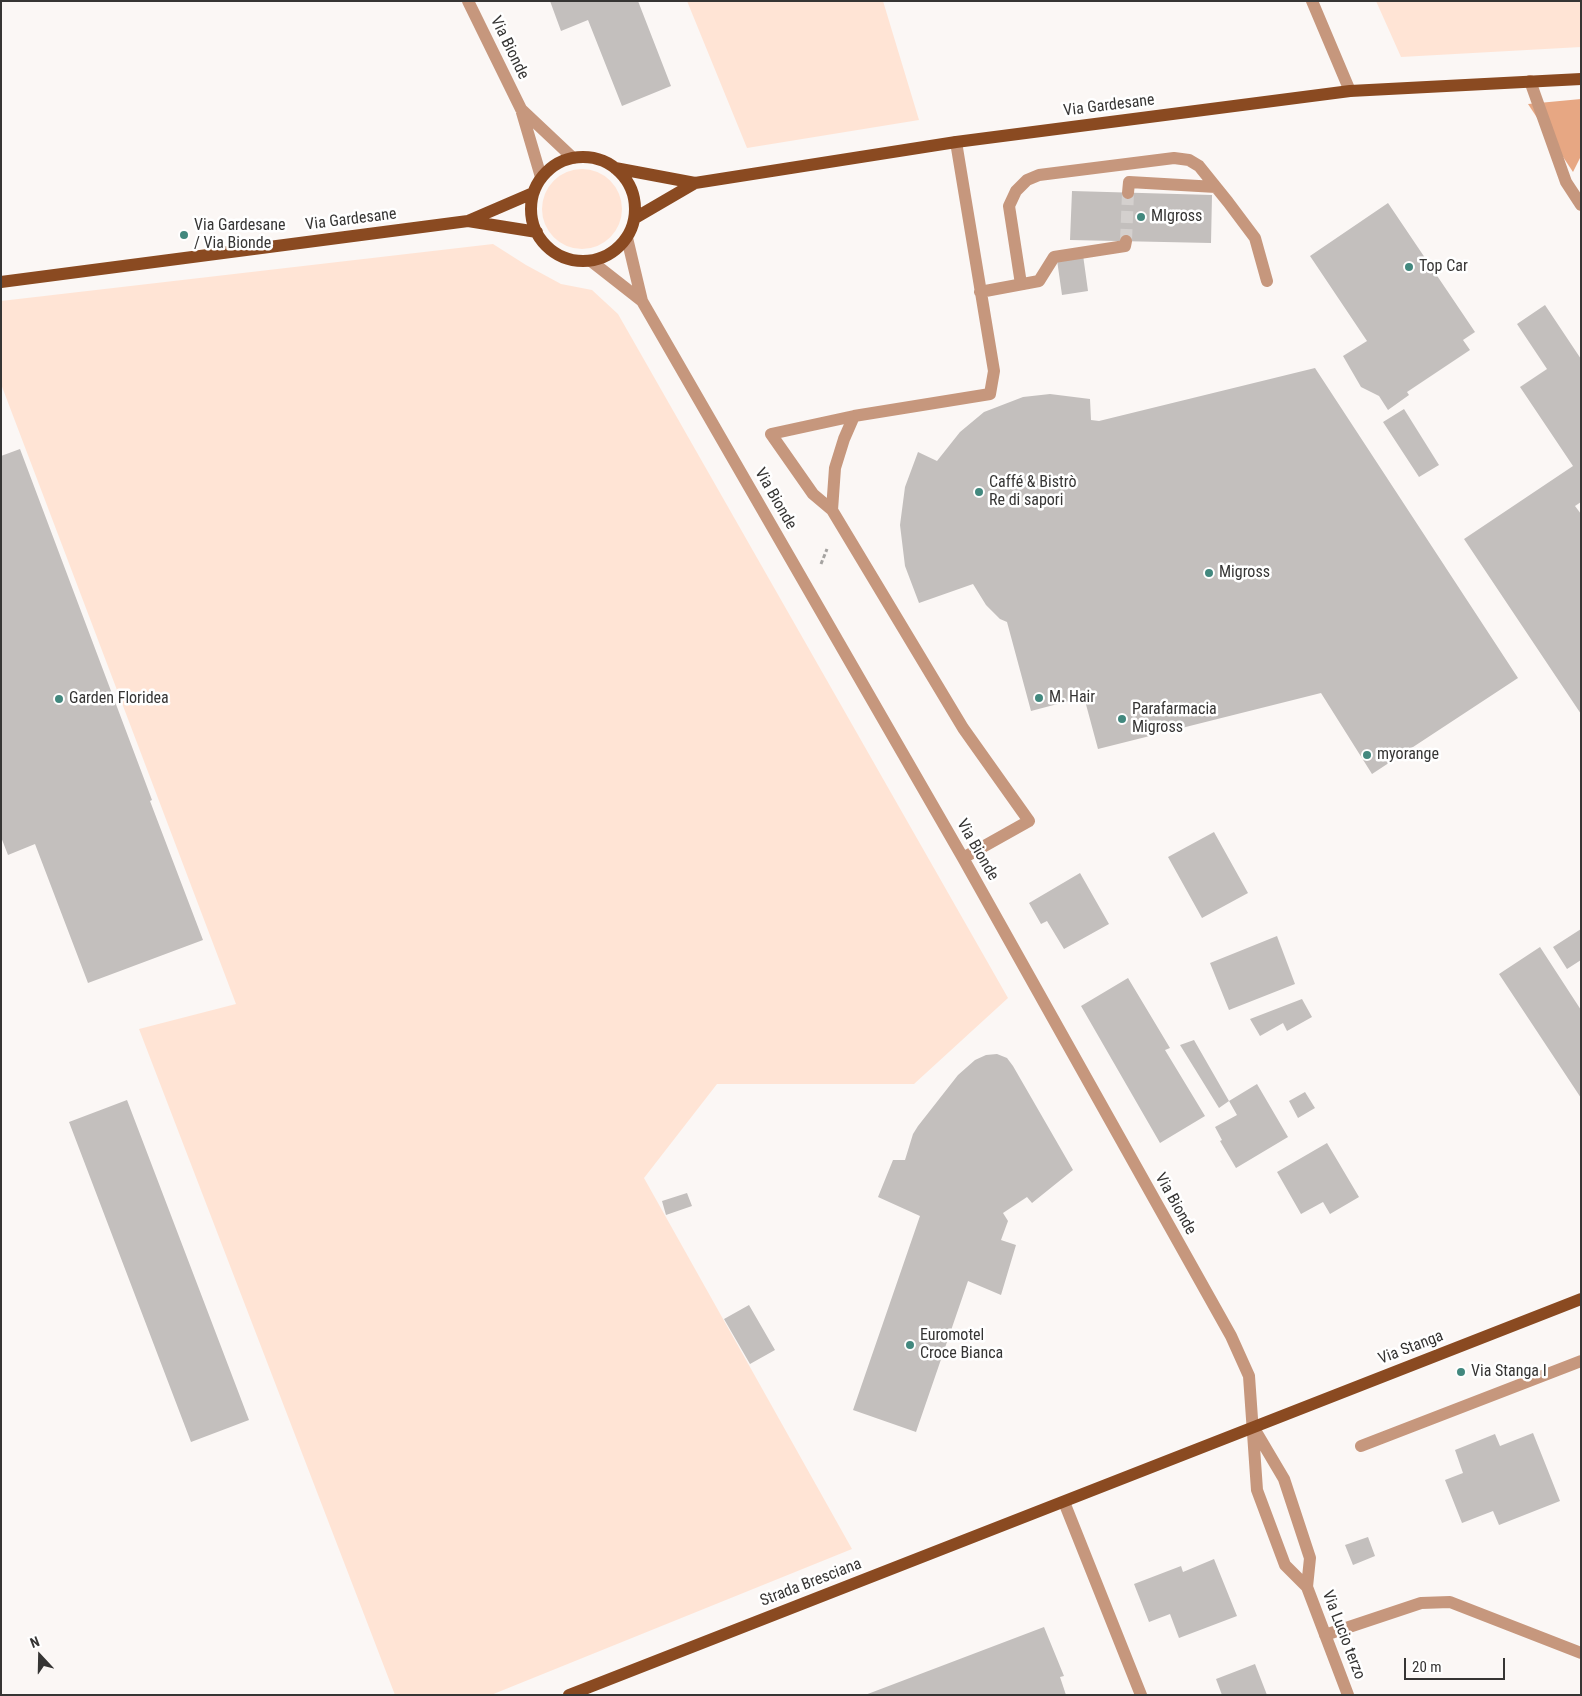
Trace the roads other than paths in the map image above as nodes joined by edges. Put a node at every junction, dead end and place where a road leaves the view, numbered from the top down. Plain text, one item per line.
1 (468, 1) edge
2 (1312, 1) edge
3 (1581, 79) edge
4 (1530, 81) junction
5 (1350, 91) junction
6 (521, 109) junction
7 (956, 142) junction
8 (573, 158) junction
9 (615, 168) junction
10 (541, 177) junction
11 (696, 183) junction
12 (1216, 188) junction
13 (533, 193) junction
14 (1128, 193) dead end
15 (1581, 205) edge
16 (635, 218) junction
17 (468, 221) junction
18 (537, 232) junction
19 (627, 238) junction
20 (1126, 241) dead end
21 (591, 261) junction
22 (1267, 281) dead end
23 (1, 282) edge
24 (1022, 284) junction
25 (980, 292) junction
26 (642, 301) junction
27 (854, 416) junction
28 (832, 510) junction
29 (963, 858) junction
30 (1581, 1299) edge
31 (1581, 1361) edge
32 (1254, 1428) junction
33 (1361, 1446) dead end
34 (1064, 1502) junction
35 (1307, 1587) junction
36 (1325, 1635) junction
37 (1581, 1653) edge
38 (569, 1695) edge
39 (1141, 1695) edge
40 (1348, 1695) edge

1 - 6 street, Via Bionde
2 - 5 street
3 - 4 main road, Via Gardesane
4 - 5 main road, Via Gardesane
4 - 15 street
5 - 7 main road, Via Gardesane
6 - 8 street, Via Bionde
6 - 10 street, Via Bionde
7 - 11 main road, Via Gardesane
7 - 25 street
8 - 9 main road
8 - 10 main road
9 - 11 main road, Via Gardesane
9 - 16 main road
10 - 13 main road
11 - 16 main road, Via Gardesane
12 - 14 street
12 - 22 street
12 - 24 street
13 - 17 main road, Via Gardesane
13 - 18 main road
16 - 19 main road
17 - 18 main road, Via Gardesane
17 - 23 main road, Via Gardesane
18 - 21 main road
19 - 21 main road
19 - 26 street, Via Bionde
20 - 24 street
21 - 26 street, Via Bionde
24 - 25 street
25 - 27 street
26 - 29 street, Via Bionde
27 - 28 street
27 - 28 street
28 - 29 street
29 - 32 street, Via Bionde
30 - 32 main road, Via Stanga
31 - 33 street
32 - 34 main road, Strada Bresciana
32 - 35 street, Via Lucio terzo
32 - 35 street, Via Lucio terzo
34 - 38 main road, Strada Bresciana
34 - 39 street
35 - 36 street, Via Lucio terzo
36 - 37 street
36 - 40 street, Via Lucio terzo

